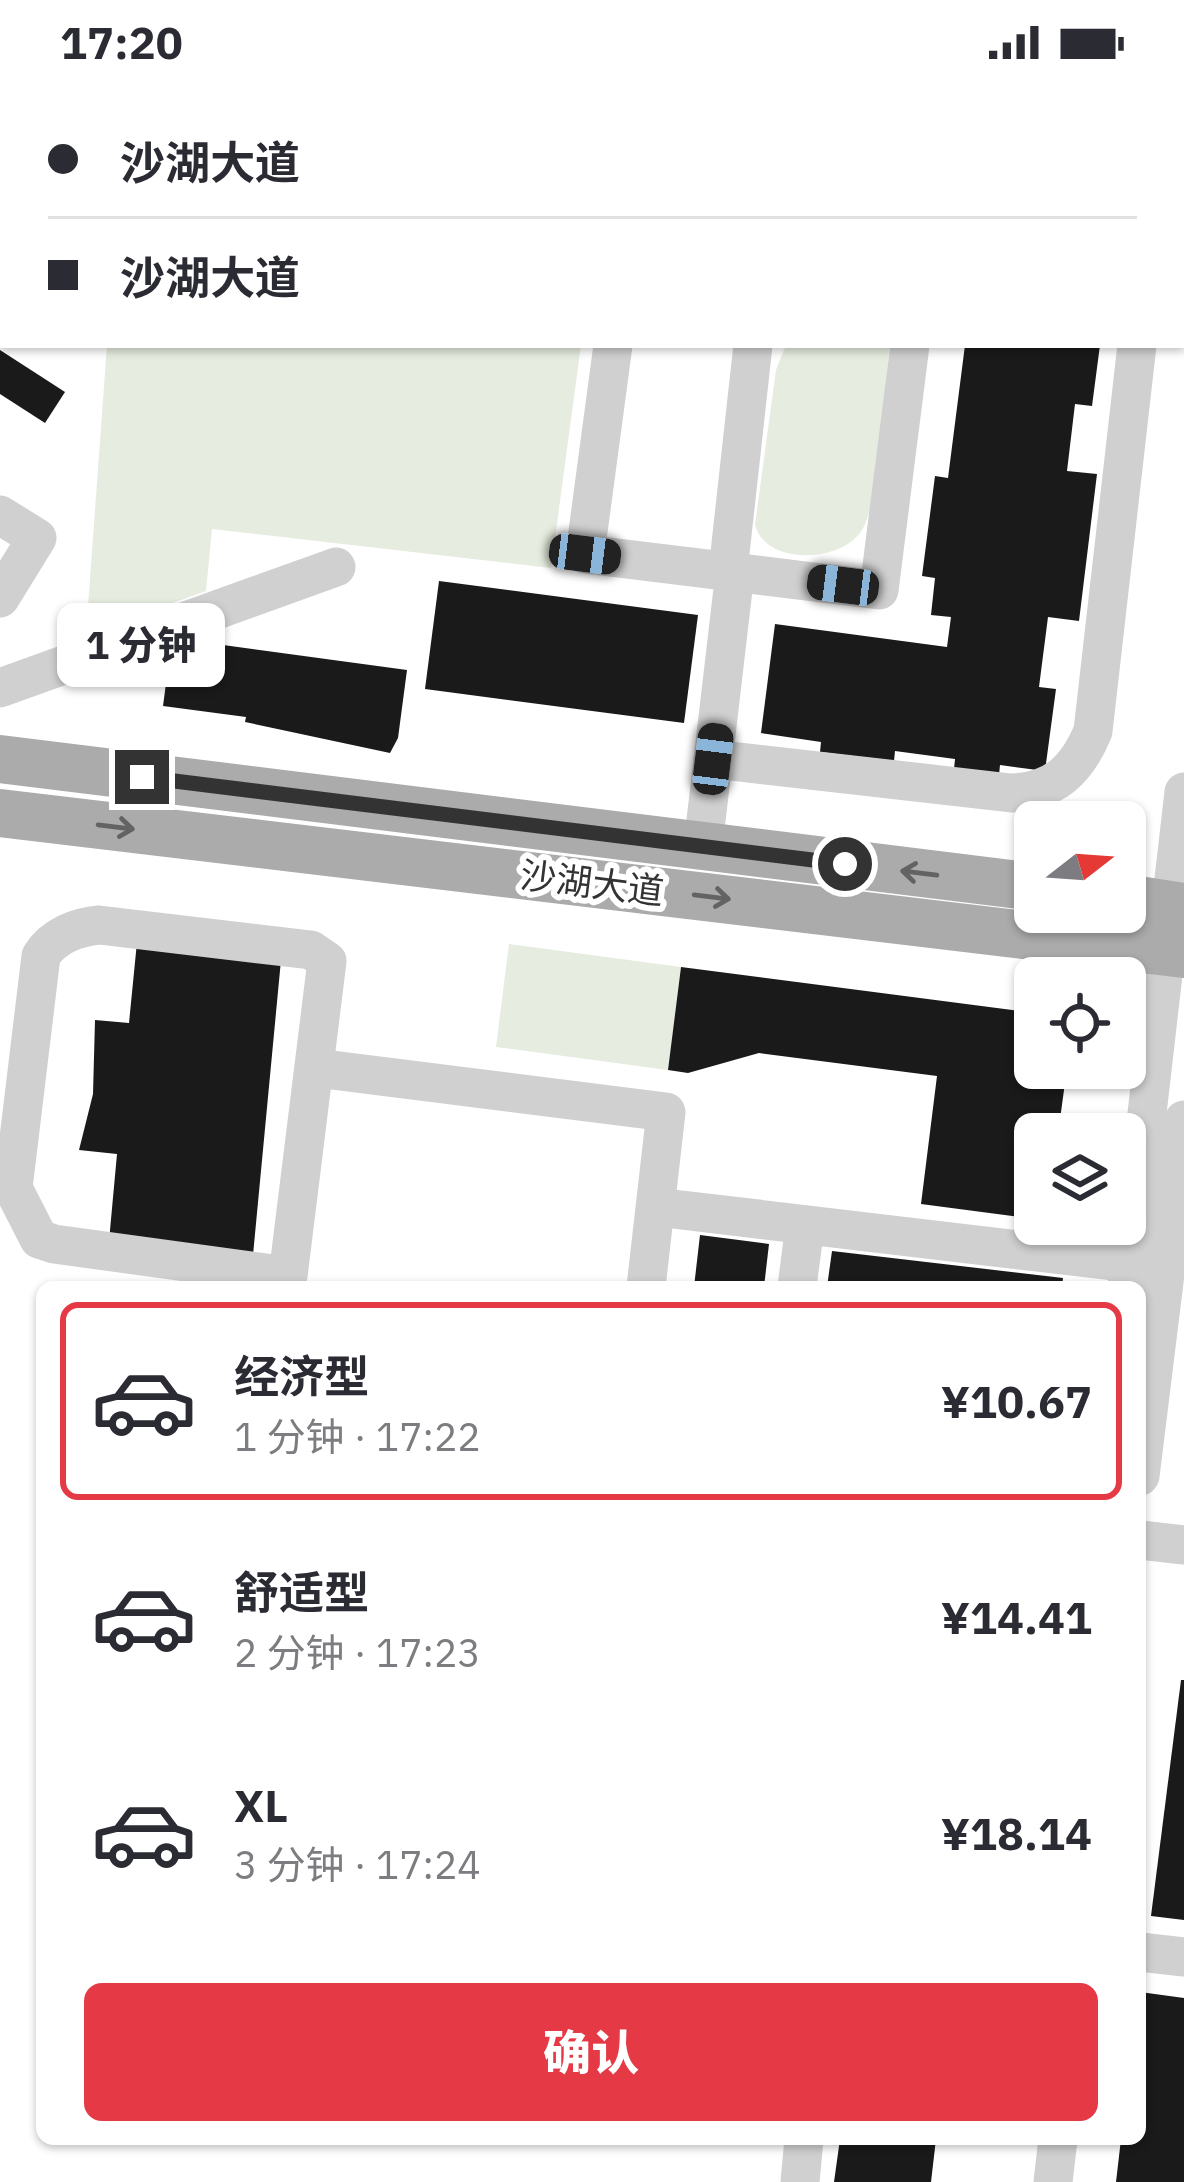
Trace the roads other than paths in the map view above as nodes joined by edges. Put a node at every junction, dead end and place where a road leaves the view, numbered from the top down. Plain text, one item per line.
1 (613, 348) edge
2 (753, 348) edge
3 (910, 348) edge
4 (1137, 348) edge
5 (0, 515) edge
6 (336, 567) dead end
7 (732, 572) junction
8 (0, 598) edge
9 (0, 688) edge
10 (0, 759) edge
11 (713, 759) junction
12 (1184, 792) edge
13 (0, 813) edge
14 (703, 846) junction
15 (1014, 884) edge
16 (1166, 923) edge
17 (17, 1020) edge
18 (316, 1068) junction
19 (1184, 1120) edge
20 (11, 1121) edge
21 (656, 1207) junction
22 (805, 1225) junction
23 (1129, 1275) edge
24 (286, 1281) edge
25 (292, 1281) edge
26 (647, 1281) edge
27 (798, 1281) edge
28 (1146, 1427) edge
29 (1146, 1541) edge
30 (1184, 1546) edge
31 (1146, 1953) edge
32 (1184, 1957) edge
33 (803, 2145) edge
34 (1030, 2145) edge
35 (1057, 2145) edge
36 (800, 2182) edge
37 (1026, 2182) edge
38 (1053, 2182) edge

1 - 7 street
2 - 7 street
3 - 7 street
4 - 11 street
5 - 8 street
6 - 9 street
7 - 11 street
10 - 14 main road, 沙湖大道
11 - 14 street
12 - 16 street
13 -> 16 main road, 沙湖大道
15 -> 14 main road, 沙湖大道
16 - 23 street
17 - 18 street
17 - 20 street
18 - 21 street
18 - 25 street
19 - 28 street
20 - 24 street
21 - 22 street
21 - 26 street
22 - 23 street
22 - 27 street
29 - 30 street
31 - 32 street
33 - 36 street
34 - 37 street
35 - 38 street

